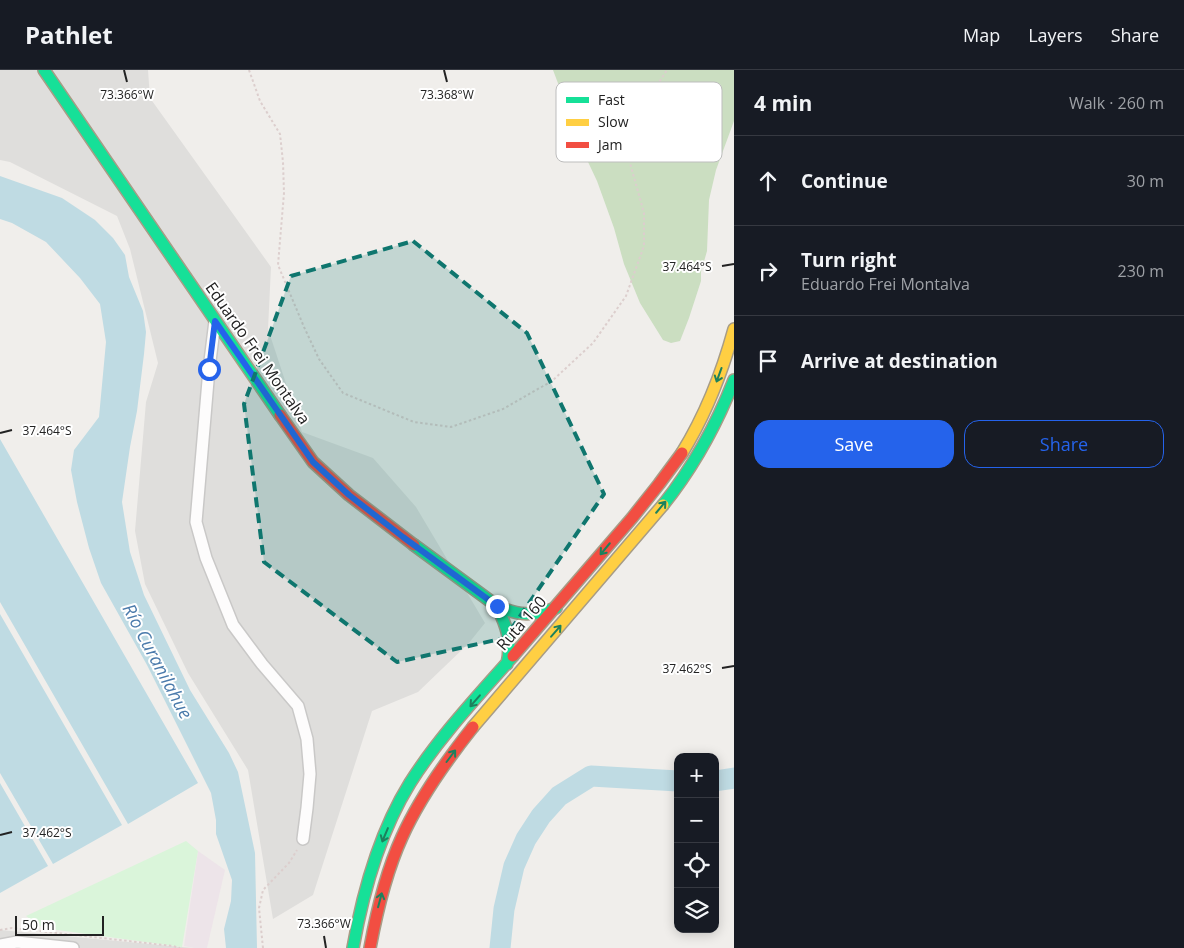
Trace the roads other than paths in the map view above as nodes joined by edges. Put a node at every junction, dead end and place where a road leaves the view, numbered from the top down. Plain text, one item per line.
1 (44, 70) edge
2 (215, 321) junction
3 (734, 329) edge
4 (734, 380) edge
5 (497, 606) junction
6 (556, 608) junction
7 (507, 664) junction
8 (303, 839) road end
9 (0, 945) edge
10 (73, 948) edge
11 (353, 948) edge
12 (370, 948) edge

1 - 2 main road, Eduardo Frei Montalva
2 - 5 main road, Eduardo Frei Montalva
2 - 8 street
3 -> 6 main road, Ruta 160
12 -> 4 main road, Ruta 160
5 - 6 main road
5 - 7 main road
6 - 7 main road, Ruta 160
7 -> 11 main road, Ruta 160
9 - 10 street

